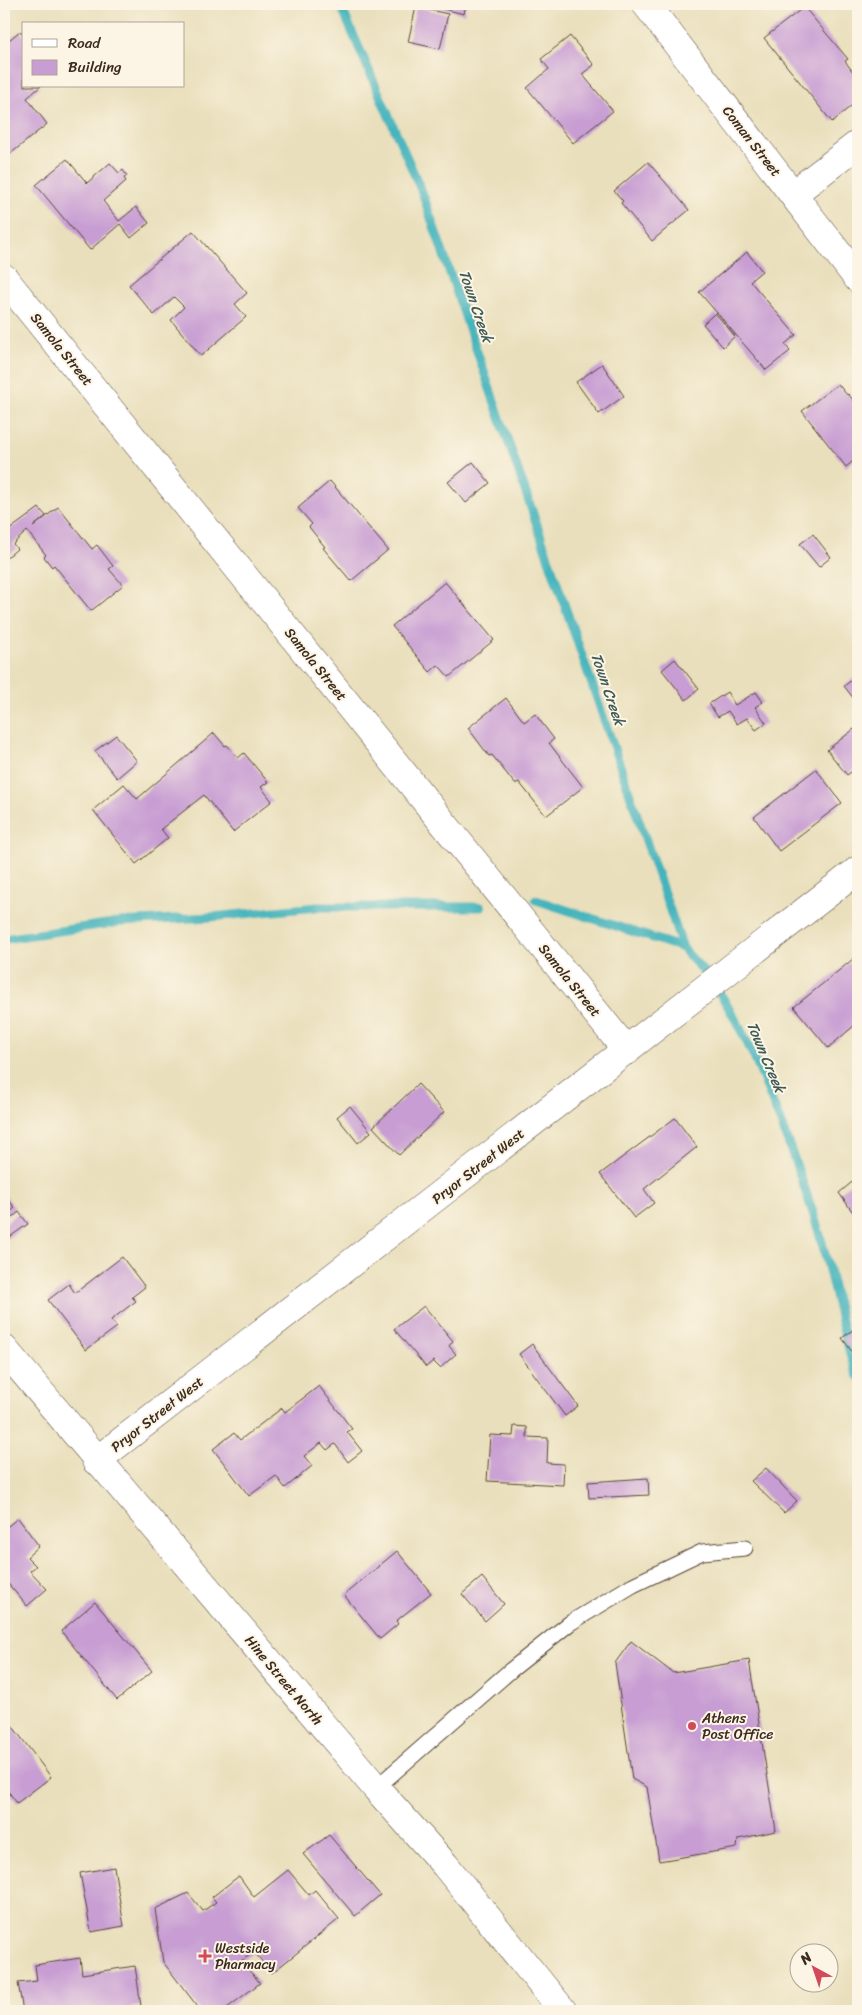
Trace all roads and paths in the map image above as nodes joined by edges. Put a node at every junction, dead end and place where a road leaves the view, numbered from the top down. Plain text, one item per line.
1 (646, 4) edge
2 (858, 144) edge
3 (793, 194) junction
4 (4, 278) edge
5 (858, 279) edge
6 (858, 870) edge
7 (627, 1051) junction
8 (4, 1350) edge
9 (96, 1461) junction
10 (745, 1548) dead end
11 (376, 1788) junction
12 (563, 2011) edge

1 - 3 street, Coman Street
2 - 3 street
3 - 5 street, Coman Street
4 - 7 street, Samola Street
6 - 7 street, Pryor Street West
7 - 9 street, Pryor Street West
8 - 9 street, Hine Street North
9 - 11 street, Hine Street North
10 - 11 lane
11 - 12 street, Hine Street North

